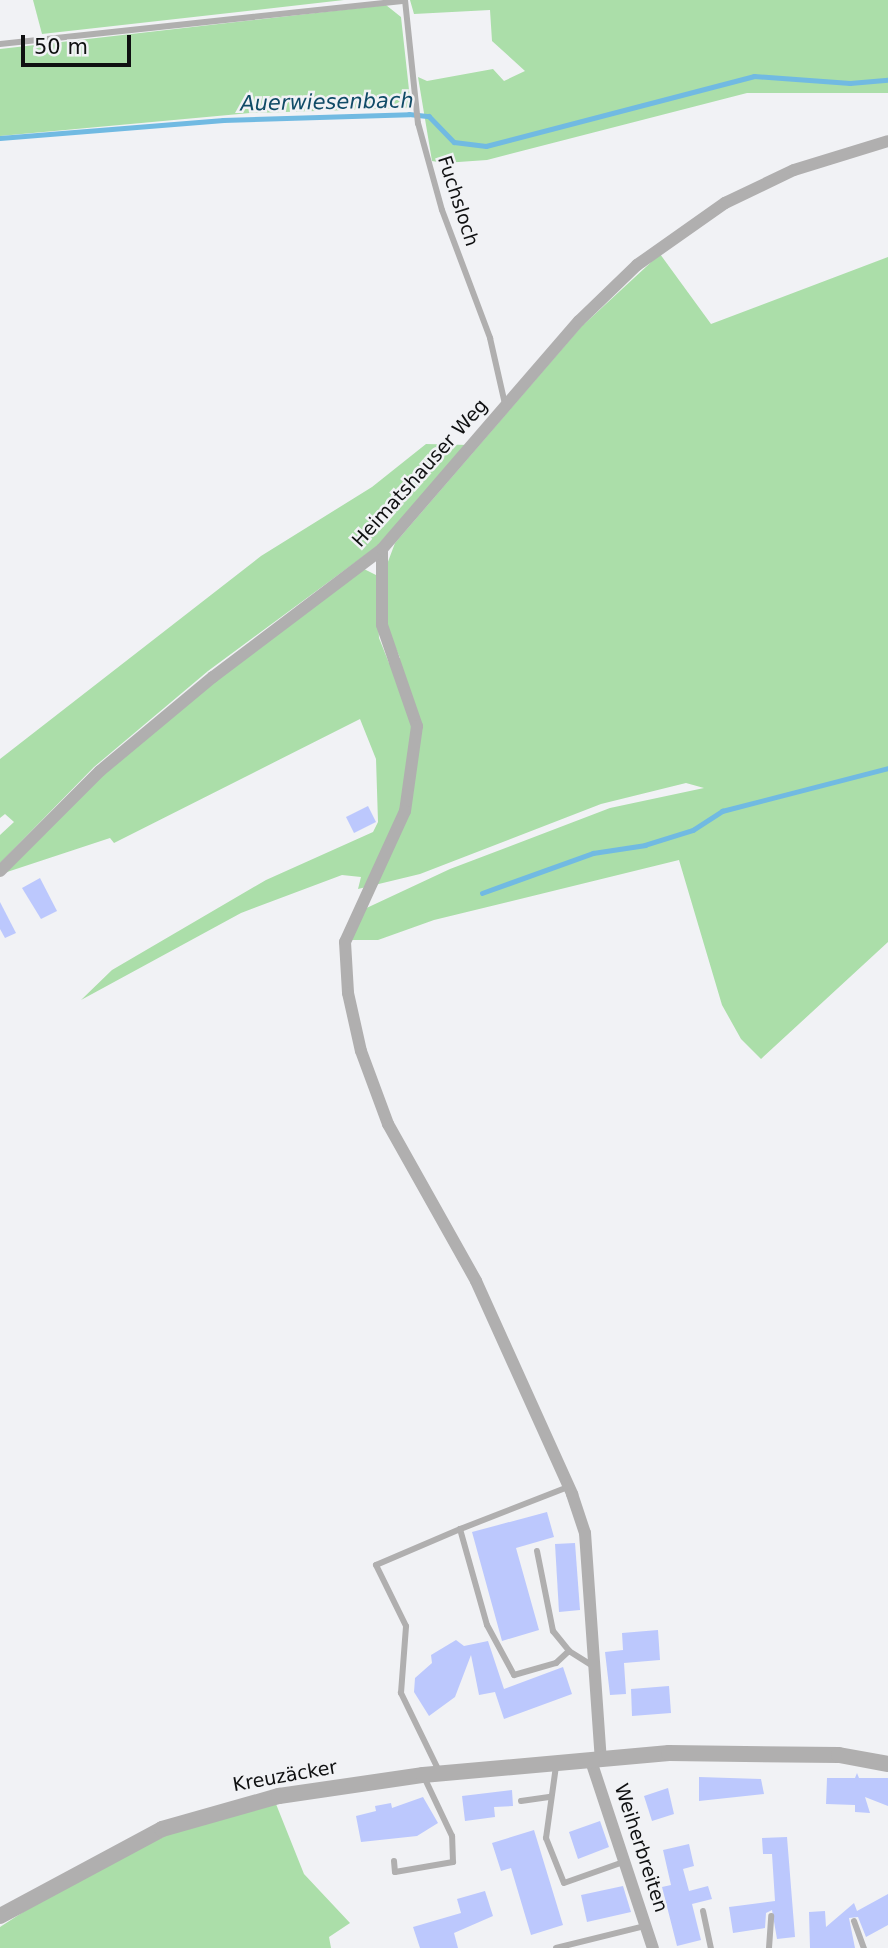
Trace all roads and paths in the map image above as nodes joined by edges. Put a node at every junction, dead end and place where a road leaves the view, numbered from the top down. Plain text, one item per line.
1 (405, 0) edge
2 (0, 44) edge
3 (888, 141) edge
4 (506, 407) junction
5 (382, 549) junction
6 (0, 871) edge
7 (571, 1490) junction
8 (460, 1529) junction
9 (537, 1551) dead end
10 (569, 1651) junction
11 (593, 1666) junction
12 (596, 1761) junction
13 (888, 1764) edge
14 (555, 1766) junction
15 (440, 1774) junction
16 (423, 1776) junction
17 (551, 1797) junction
18 (521, 1801) dead end
19 (394, 1861) dead end
20 (627, 1861) junction
21 (703, 1911) dead end
22 (0, 1916) edge
23 (771, 1916) dead end
24 (854, 1921) dead end
25 (645, 1926) junction
26 (556, 1948) edge
27 (653, 1948) edge
28 (711, 1948) edge
29 (769, 1948) edge
30 (864, 1948) edge

1 - 2 lane, Fuchsloch
1 - 4 lane, Fuchsloch
3 - 4 street, Heimatshauser Weg
4 - 5 street, Heimatshauser Weg
5 - 6 street, Heimatshauser Weg
5 - 7 street
7 - 8 lane
7 - 11 street
8 - 10 lane
8 - 15 lane
9 - 10 lane
10 - 11 lane
11 - 12 street
12 - 13 street, Kreuzäcker
12 - 14 street, Kreuzäcker
12 - 20 street, Weiherbreiten
14 - 15 street, Kreuzäcker
14 - 17 lane
15 - 16 street, Kreuzäcker
16 - 19 lane
16 - 22 street, Kreuzäcker
17 - 18 lane
17 - 20 lane
20 - 25 street, Weiherbreiten
21 - 28 lane
23 - 29 lane
24 - 30 lane
25 - 26 lane
25 - 27 street, Weiherbreiten

